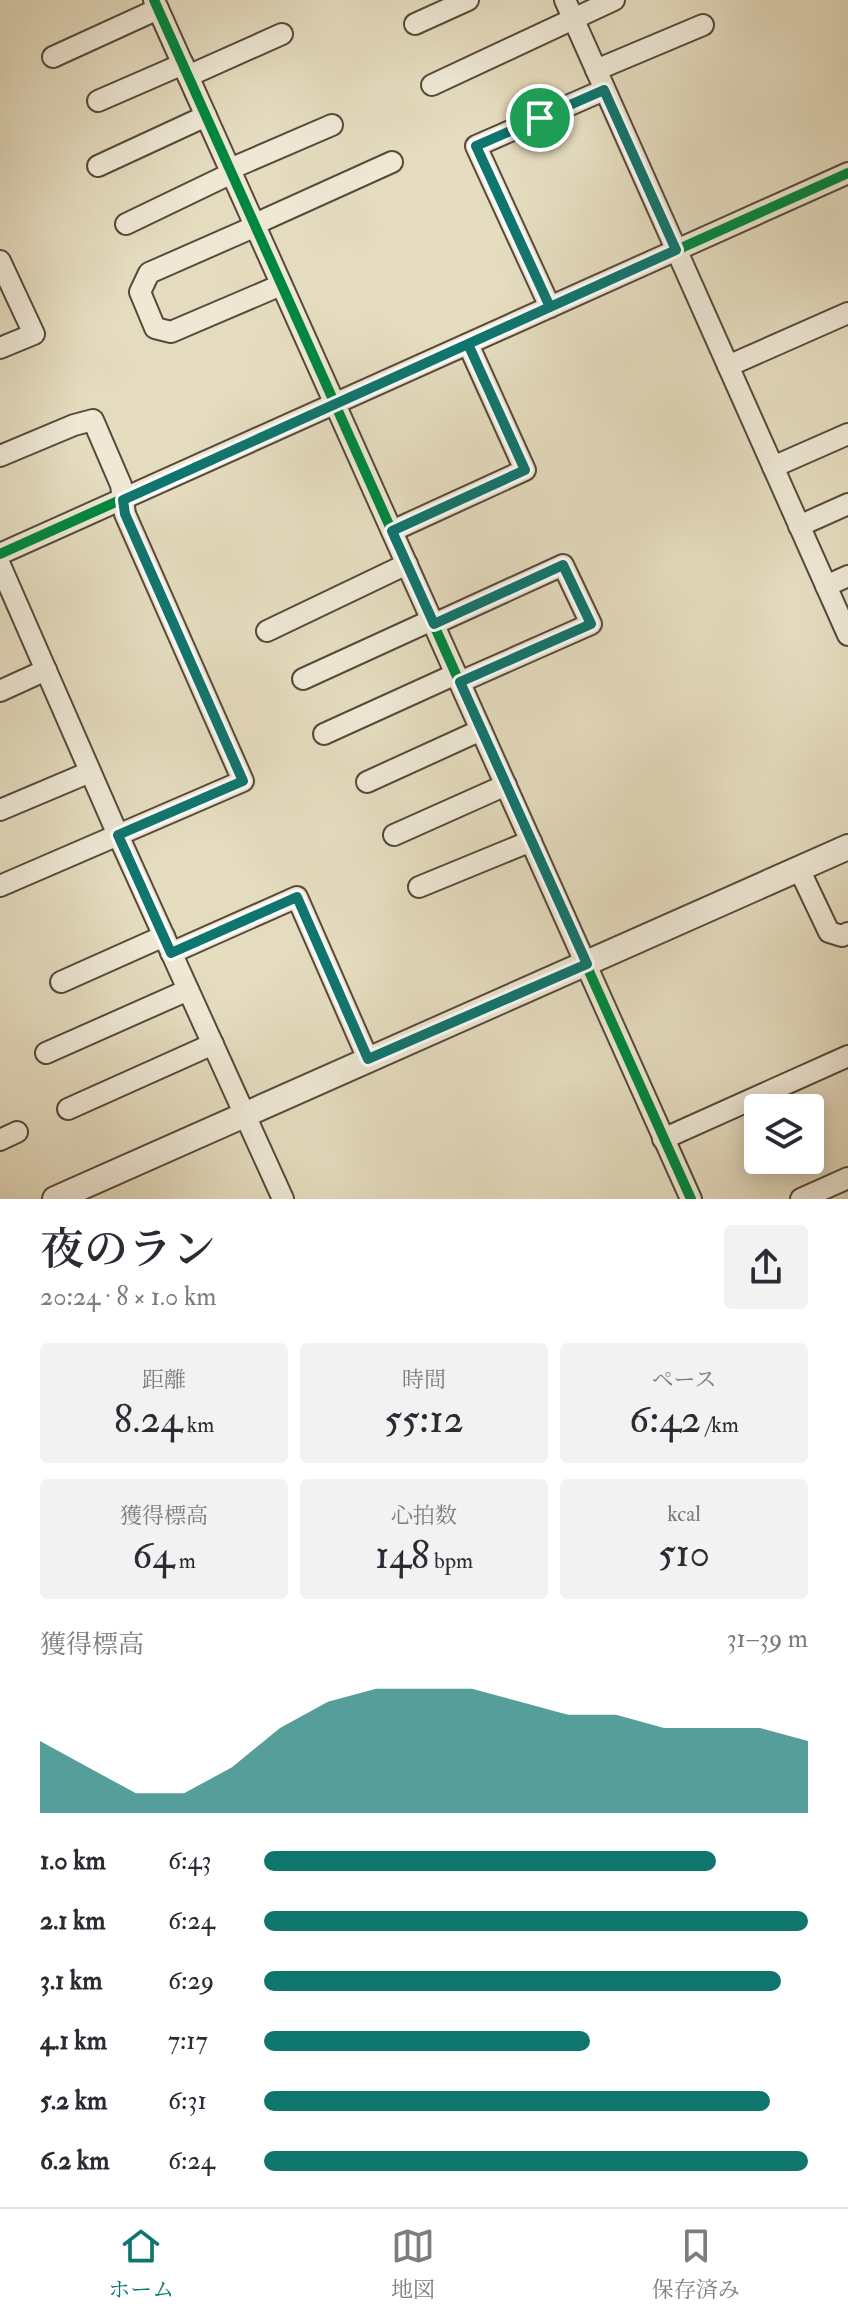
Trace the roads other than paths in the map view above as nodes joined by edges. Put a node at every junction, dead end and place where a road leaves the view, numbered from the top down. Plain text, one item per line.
1 (468, 0) edge
2 (614, 0) edge
3 (156, 4) edge
4 (569, 9) edge
5 (415, 24) dead end
6 (703, 25) dead end
7 (282, 34) dead end
8 (53, 57) dead end
9 (186, 70) junction
10 (596, 70) junction
11 (432, 85) dead end
12 (604, 90) junction
13 (98, 101) dead end
14 (206, 116) junction
15 (332, 125) dead end
16 (392, 162) dead end
17 (98, 166) dead end
18 (231, 171) junction
19 (848, 173) edge
20 (126, 224) dead end
21 (255, 225) junction
22 (676, 250) junction
23 (0, 261) edge
24 (281, 285) junction
25 (550, 307) junction
26 (848, 313) edge
27 (468, 344) junction
28 (0, 348) edge
29 (728, 366) junction
30 (335, 405) junction
31 (848, 434) edge
32 (0, 456) edge
33 (773, 467) junction
34 (123, 500) junction
35 (848, 504) edge
36 (799, 526) junction
37 (392, 531) junction
38 (0, 554) edge
39 (407, 564) junction
40 (0, 565) edge
41 (848, 576) edge
42 (826, 586) junction
43 (433, 622) junction
44 (267, 631) dead end
45 (848, 635) edge
46 (46, 670) junction
47 (458, 678) junction
48 (303, 679) dead end
49 (0, 691) edge
50 (481, 730) junction
51 (324, 734) dead end
52 (90, 772) junction
53 (367, 782) dead end
54 (506, 785) junction
55 (0, 810) edge
56 (118, 835) junction
57 (394, 835) dead end
58 (531, 841) junction
59 (848, 847) edge
60 (799, 869) junction
61 (0, 886) edge
62 (419, 887) dead end
63 (848, 933) edge
64 (168, 944) junction
65 (587, 964) junction
66 (61, 982) dead end
67 (188, 990) junction
68 (213, 1044) junction
69 (46, 1053) dead end
70 (848, 1056) edge
71 (368, 1059) junction
72 (68, 1109) dead end
73 (244, 1113) junction
74 (663, 1139) junction
75 (848, 1178) edge
76 (55, 1199) edge
77 (283, 1199) edge
78 (691, 1199) edge
79 (801, 1199) edge

1 - 5 street
2 - 4 street
3 - 8 street
3 - 9 street
4 - 10 street
4 - 11 street
6 - 10 street
7 - 9 street
9 - 13 street
9 - 14 street
10 - 12 street
12 - 22 street
12 - 25 street
14 - 17 street
14 - 18 street
15 - 18 street
16 - 21 street
18 - 20 street
18 - 21 street
19 - 22 street
21 - 24 street
21 - 24 street
22 - 25 street
22 - 29 street
23 - 28 street
24 - 30 street
25 - 27 street
26 - 29 street
27 - 30 street
27 - 37 street
29 - 33 street
30 - 34 street
30 - 37 street
31 - 33 street
32 - 34 street
33 - 36 street
34 - 38 street
34 - 56 street
35 - 36 street
36 - 42 street
37 - 39 street
39 - 43 street
39 - 44 street
40 - 46 street
41 - 42 street
42 - 45 street
43 - 47 street
43 - 47 street
43 - 48 street
46 - 49 street
46 - 52 street
47 - 50 street
47 - 51 street
50 - 53 street
50 - 54 street
52 - 55 street
52 - 56 street
54 - 57 street
54 - 58 street
56 - 61 street
56 - 64 street
58 - 62 street
58 - 65 street
59 - 60 street
60 - 63 street
60 - 65 street
64 - 66 street
64 - 67 street
64 - 71 street
65 - 71 street
65 - 74 street
67 - 68 street
67 - 69 street
68 - 72 street
68 - 73 street
70 - 74 street
71 - 73 street
73 - 76 street
73 - 77 street
74 - 78 street
75 - 79 street

